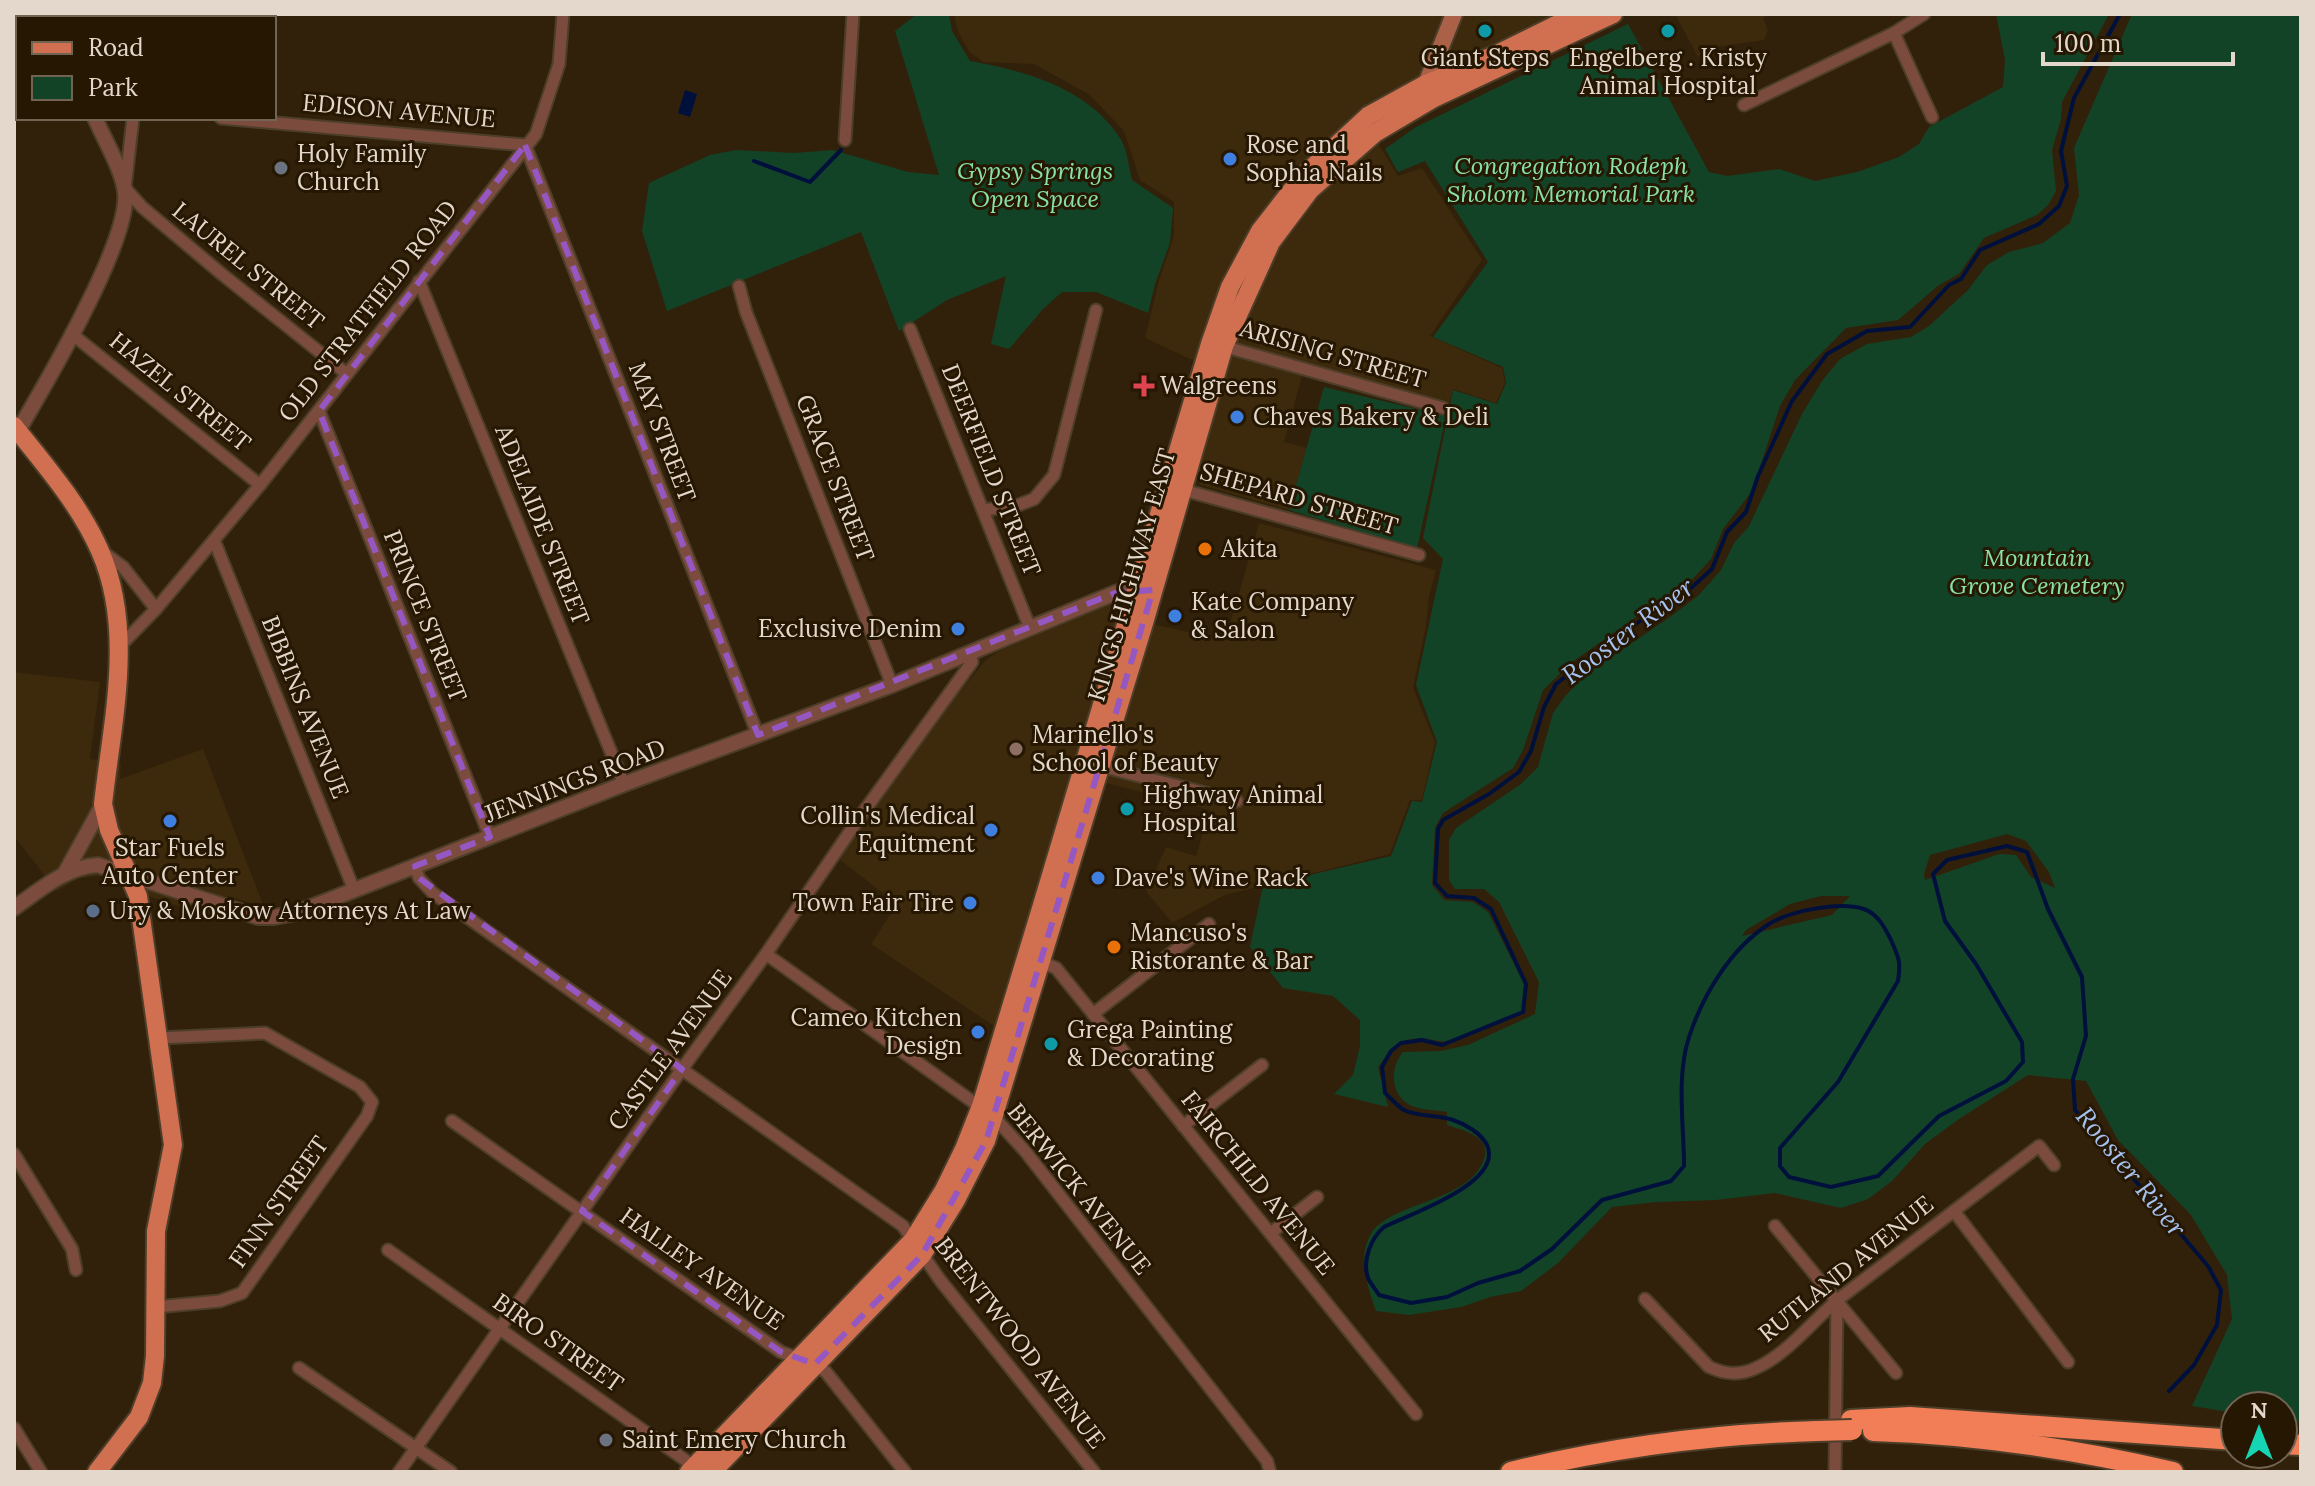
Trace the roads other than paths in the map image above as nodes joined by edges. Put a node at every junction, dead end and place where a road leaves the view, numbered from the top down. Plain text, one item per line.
1 (563, 14) edge
2 (853, 14) edge
3 (1454, 14) edge
4 (1578, 14) edge
5 (1613, 14) edge
6 (1924, 14) edge
7 (1894, 33) junction
8 (1430, 91) junction
9 (1744, 105) dead end
10 (1932, 117) dead end
11 (96, 120) edge
12 (133, 120) edge
13 (246, 120) edge
14 (845, 140) dead end
15 (525, 145) junction
16 (125, 188) junction
17 (419, 281) junction
18 (739, 286) dead end
19 (1096, 310) dead end
20 (910, 329) dead end
21 (72, 334) junction
22 (1217, 345) junction
23 (347, 374) junction
24 (1443, 408) dead end
25 (319, 411) junction
26 (16, 429) edge
27 (260, 485) junction
28 (1175, 487) junction
29 (983, 510) junction
30 (214, 540) junction
31 (99, 549) junction
32 (1419, 555) dead end
33 (1146, 589) junction
34 (156, 609) junction
35 (1030, 628) junction
36 (120, 646) junction
37 (971, 653) junction
38 (892, 685) junction
39 (758, 735) junction
40 (1092, 764) junction
41 (624, 784) junction
42 (1237, 801) dead end
43 (103, 804) junction
44 (490, 837) junction
45 (415, 866) junction
46 (65, 873) junction
47 (130, 875) junction
48 (354, 890) junction
49 (14, 908) edge
50 (1209, 924) dead end
51 (766, 954) junction
52 (1033, 959) junction
53 (1093, 1014) junction
54 (159, 1038) junction
55 (1262, 1065) dead end
56 (682, 1069) junction
57 (988, 1111) junction
58 (452, 1121) dead end
59 (1183, 1126) junction
60 (14, 1154) edge
61 (2054, 1165) dead end
62 (1317, 1197) dead end
63 (582, 1211) junction
64 (1954, 1211) junction
65 (1775, 1226) dead end
66 (1271, 1233) junction
67 (917, 1247) junction
68 (388, 1250) dead end
69 (76, 1270) dead end
70 (1645, 1299) dead end
71 (1837, 1301) junction
72 (156, 1307) junction
73 (500, 1328) junction
74 (806, 1362) junction
75 (2068, 1362) dead end
76 (299, 1368) dead end
77 (1896, 1373) dead end
78 (1416, 1414) dead end
79 (1851, 1425) junction
80 (14, 1428) edge
81 (2219, 1439) edge
82 (417, 1447) junction
83 (699, 1471) edge
84 (41, 1472) edge
85 (97, 1472) edge
86 (399, 1472) edge
87 (451, 1472) edge
88 (905, 1472) edge
89 (1094, 1472) edge
90 (1270, 1472) edge
91 (1511, 1472) edge
92 (1835, 1472) edge
93 (2173, 1472) edge

1 - 15 street, OLD STRATFIELD ROAD
2 - 14 street
3 - 8 main road
4 - 8 main road, KINGS HIGHWAY EAST
5 - 8 main road, KINGS HIGHWAY EAST
6 - 7 street
7 - 9 street
7 - 10 street
8 - 22 main road, KINGS HIGHWAY EAST
11 - 16 street
12 - 16 street
13 - 15 street, EDISON AVENUE
15 - 17 street, OLD STRATFIELD ROAD
15 - 39 street, MAY STREET
16 - 21 street
16 - 23 street, LAUREL STREET
17 - 23 street, OLD STRATFIELD ROAD
17 - 41 street, ADELAIDE STREET
18 - 38 street, GRACE STREET
19 - 29 street
20 - 29 street, DEERFIELD STREET
21 - 26 street
21 - 27 street, HAZEL STREET
22 - 24 street, ARISING STREET
22 - 28 main road, KINGS HIGHWAY EAST
23 - 25 street, OLD STRATFIELD ROAD
25 - 27 street, OLD STRATFIELD ROAD
25 - 44 street, PRINCE STREET
26 - 31 main road
27 - 30 street, OLD STRATFIELD ROAD
28 - 32 street, SHEPARD STREET
28 - 33 main road, KINGS HIGHWAY EAST
29 - 35 street, DEERFIELD STREET
30 - 34 street, OLD STRATFIELD ROAD
30 - 48 street, BIBBINS AVENUE
31 - 34 street
31 - 36 main road
33 - 35 street, JENNINGS ROAD
33 - 40 main road, KINGS HIGHWAY EAST
34 - 36 street, OLD STRATFIELD ROAD
35 - 37 street, JENNINGS ROAD
36 - 43 main road
37 - 38 street, JENNINGS ROAD
37 - 51 street, CASTLE AVENUE
38 - 39 street, JENNINGS ROAD
39 - 41 street, JENNINGS ROAD
40 - 42 street
40 - 52 main road, KINGS HIGHWAY EAST
41 - 44 street, JENNINGS ROAD
43 - 46 street
43 - 47 main road
44 - 45 street, JENNINGS ROAD
45 - 48 street, JENNINGS ROAD
45 - 56 street, BRENTWOOD AVENUE
46 - 47 street, JENNINGS ROAD
46 - 49 street, JENNINGS ROAD
47 - 48 street, JENNINGS ROAD
47 - 54 main road
50 - 53 street
51 - 56 street, CASTLE AVENUE
51 - 57 street, BERWICK AVENUE
52 - 53 street, FAIRCHILD AVENUE
52 - 57 main road, KINGS HIGHWAY EAST
53 - 59 street, FAIRCHILD AVENUE
54 - 72 main road
54 - 72 street, FINN STREET
55 - 59 street
56 - 63 street, CASTLE AVENUE
56 - 67 street, BRENTWOOD AVENUE
57 - 67 main road, KINGS HIGHWAY EAST
57 - 90 street, BERWICK AVENUE
58 - 63 street, HALLEY AVENUE
59 - 66 street, FAIRCHILD AVENUE
60 - 69 street
61 - 64 street, RUTLAND AVENUE
62 - 66 street
63 - 73 street, CASTLE AVENUE
63 - 74 street, HALLEY AVENUE
64 - 71 street, RUTLAND AVENUE
64 - 75 street
65 - 71 street
66 - 78 street, FAIRCHILD AVENUE
67 - 74 main road, KINGS HIGHWAY EAST
67 - 89 street, BRENTWOOD AVENUE
68 - 73 street, BIRO STREET
70 - 71 street, RUTLAND AVENUE
71 - 77 street
71 - 92 street
72 - 85 main road
73 - 82 street, CASTLE AVENUE
73 - 83 street, BIRO STREET
74 - 83 main road, KINGS HIGHWAY EAST
74 - 88 street, HALLEY AVENUE
76 - 82 street
79 - 81 highway
79 - 91 highway, bridge
79 - 93 highway
80 - 84 street
82 - 86 street, CASTLE AVENUE
82 - 87 street

